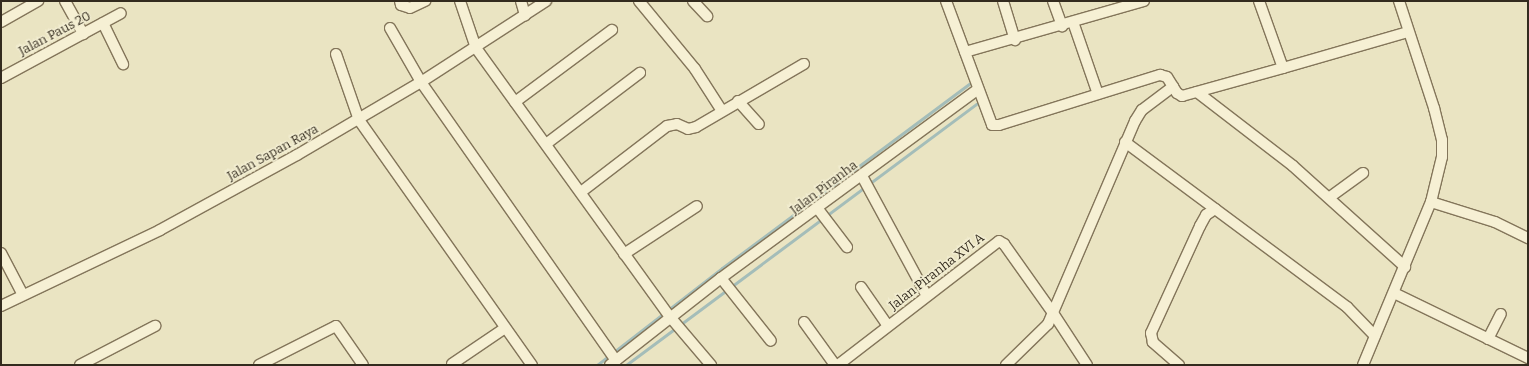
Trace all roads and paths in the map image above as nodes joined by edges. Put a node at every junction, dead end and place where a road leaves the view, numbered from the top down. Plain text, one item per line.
1 (64, 1) edge
2 (400, 1) edge
3 (425, 1) edge
4 (460, 1) edge
5 (521, 1) edge
6 (546, 1) edge
7 (639, 1) edge
8 (693, 1) edge
9 (946, 1) edge
10 (1002, 1) edge
11 (1053, 1) edge
12 (1144, 1) edge
13 (1259, 1) edge
14 (1399, 1) edge
15 (32, 2) edge
16 (1115, 5) edge
17 (121, 13) dead end
18 (525, 15) junction
19 (707, 16) dead end
20 (1, 22) edge
21 (1073, 22) junction
22 (103, 23) junction
23 (1062, 26) junction
24 (390, 28) dead end
25 (612, 30) dead end
26 (1408, 32) junction
27 (83, 34) junction
28 (1015, 40) junction
29 (476, 48) junction
30 (965, 52) junction
31 (336, 54) dead end
32 (123, 64) dead end
33 (804, 64) dead end
34 (1283, 68) junction
35 (640, 73) dead end
36 (1, 78) edge
37 (420, 82) junction
38 (1173, 87) junction
39 (978, 89) junction
40 (1197, 92) junction
41 (1098, 94) junction
42 (738, 101) junction
43 (515, 102) junction
44 (722, 111) junction
45 (359, 120) junction
46 (759, 124) dead end
47 (1125, 142) junction
48 (546, 144) junction
49 (1362, 173) dead end
50 (862, 176) junction
51 (581, 192) junction
52 (1330, 197) junction
53 (1431, 202) junction
54 (697, 206) dead end
55 (818, 209) junction
56 (1215, 209) junction
57 (1528, 238) edge
58 (847, 247) dead end
59 (1, 253) edge
60 (624, 254) junction
61 (1405, 267) junction
62 (721, 278) junction
63 (861, 287) dead end
64 (1394, 293) junction
65 (23, 295) junction
66 (927, 296) junction
67 (1, 306) edge
68 (1053, 313) junction
69 (1501, 314) dead end
70 (671, 318) junction
71 (804, 322) dead end
72 (155, 326) dead end
73 (888, 326) junction
74 (506, 328) junction
75 (1375, 336) junction
76 (1488, 339) junction
77 (771, 341) dead end
78 (1528, 358) edge
79 (613, 363) edge
80 (452, 364) edge
81 (80, 365) edge
82 (259, 365) edge
83 (363, 365) edge
84 (532, 365) edge
85 (711, 365) edge
86 (835, 365) edge
87 (838, 365) edge
88 (1006, 365) edge
89 (1087, 365) edge
90 (1178, 365) edge
91 (1363, 365) edge

1 - 27 street
2 - 3 street
4 - 29 street
5 - 18 street
6 - 18 street, Jalan Sapan Raya
7 - 44 street
8 - 19 street
9 - 30 street
10 - 28 street
11 - 23 street
12 - 16 street
13 - 34 street
14 - 26 street
15 - 20 street
16 - 21 street
17 - 22 street, Jalan Paus 20
18 - 29 street, Jalan Sapan Raya
21 - 23 street
21 - 41 street
22 - 27 street, Jalan Paus 20
22 - 32 street
23 - 28 street
24 - 37 street
25 - 43 street
26 - 34 street
26 - 53 street
27 - 36 street, Jalan Paus 20
28 - 30 street
29 - 37 street, Jalan Sapan Raya
29 - 43 street
30 - 39 street
31 - 45 street
33 - 42 street
34 - 40 street
35 - 48 street
37 - 45 street, Jalan Sapan Raya
37 - 79 street
38 - 40 street
38 - 41 street
38 - 47 street
39 - 41 street
39 - 50 street, Jalan Piranha
40 - 52 street
42 - 44 street
42 - 46 street
43 - 48 street
44 - 51 street
45 - 65 street, Jalan Sapan Raya
45 - 74 street
47 - 56 street
47 - 68 street
48 - 51 street
49 - 52 street
50 - 55 street, Jalan Piranha
50 - 66 street
51 - 60 street
52 - 61 street
53 - 57 street
53 - 61 street
54 - 60 street
55 - 58 street
55 - 62 street, Jalan Piranha
56 - 75 street
56 - 90 street
59 - 65 street
60 - 70 street
61 - 64 street
62 - 70 street, Jalan Piranha
62 - 77 street
63 - 73 street
64 - 75 street
64 - 76 street
65 - 67 street, Jalan Sapan Raya
66 - 68 street, Jalan Piranha XVI A
66 - 73 street, Jalan Piranha XVI A
68 - 88 street
68 - 89 street
69 - 76 street
70 - 79 street, Jalan Piranha
70 - 85 street
71 - 86 street
72 - 81 street
73 - 87 street, Jalan Piranha XVI A
74 - 80 street
74 - 84 street
75 - 91 street
76 - 78 street
82 - 83 street

